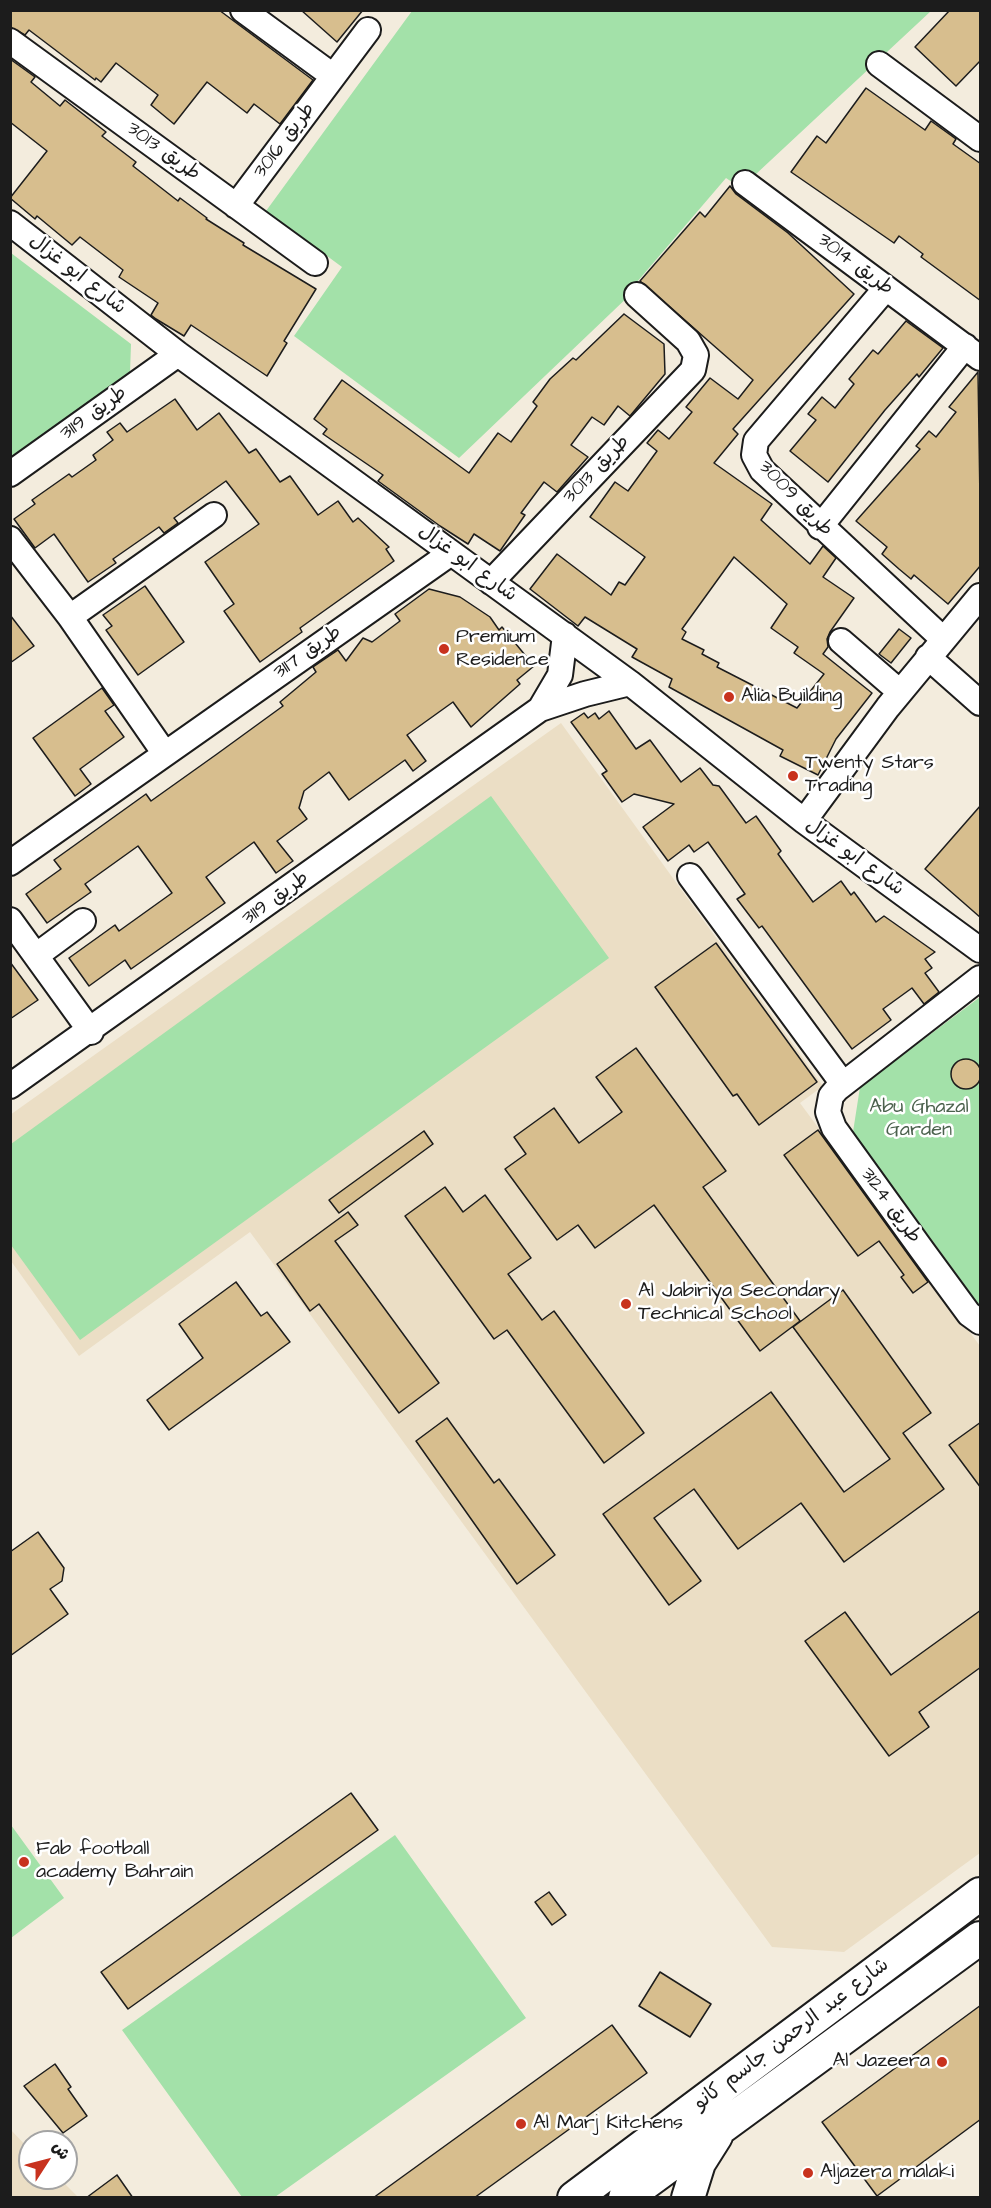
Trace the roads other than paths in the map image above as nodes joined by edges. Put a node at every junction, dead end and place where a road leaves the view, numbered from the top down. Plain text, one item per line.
1 (243, 10) edge
2 (368, 30) dead end
3 (10, 40) edge
4 (879, 64) dead end
5 (333, 76) junction
6 (981, 139) edge
7 (745, 183) dead end
8 (236, 206) junction
9 (10, 223) edge
10 (315, 263) dead end
11 (885, 288) junction
12 (637, 295) dead end
13 (973, 352) edge
14 (178, 354) junction
15 (10, 474) edge
16 (214, 515) dead end
17 (820, 527) junction
18 (10, 539) edge
19 (451, 553) junction
20 (490, 582) junction
21 (981, 596) edge
22 (70, 617) junction
23 (565, 635) junction
24 (841, 641) dead end
25 (935, 648) junction
26 (630, 684) junction
27 (900, 692) junction
28 (981, 703) edge
29 (540, 709) junction
30 (165, 754) junction
31 (804, 821) junction
32 (10, 863) edge
33 (690, 876) dead end
34 (10, 920) edge
35 (83, 921) dead end
36 (981, 950) edge
37 (36, 955) junction
38 (981, 978) edge
39 (91, 1032) junction
40 (843, 1084) junction
41 (10, 1086) edge
42 (981, 1322) edge
43 (981, 1894) edge
44 (981, 1938) edge
45 (721, 2128) junction
46 (614, 2190) edge
47 (688, 2198) edge

1 - 5 street
2 - 5 street, طريق 3016
3 - 8 street, طريق 3013
4 - 6 street
5 - 8 street, طريق 3016
7 - 11 street, طريق 3014
8 - 10 street, طريق 3013
9 - 14 street, شارع ابو غزال
11 - 13 street, طريق 3014
11 - 17 street, طريق 3009
12 - 20 street, طريق 3013
13 - 17 street, طريق 3014
14 - 15 street, طريق 3119
14 - 19 street, شارع ابو غزال
16 - 22 street
17 - 25 street, طريق 3009
18 - 22 street
19 - 20 street, شارع ابو غزال
19 - 30 street, طريق 3117
20 - 23 street, شارع ابو غزال
21 - 25 street
22 - 30 street
23 - 26 street, شارع ابو غزال
23 - 29 street
24 - 27 street
25 - 27 street
25 - 28 street, طريق 3009
26 - 29 street
26 - 31 street, شارع ابو غزال
27 - 31 street
29 - 39 street, طريق 3119
30 - 32 street, طريق 3117
31 - 36 street, شارع ابو غزال
33 - 40 street
34 - 37 street
35 - 37 street
37 - 39 street
38 - 40 street, طريق 3124
39 - 41 street, طريق 3119
40 - 42 street, طريق 3124
43 - 46 main road, شارع عبد الرحمن جاسم كانو
44 - 45 main road, شارع عبد الرحمن جاسم كانو
45 - 46 main road, شارع عبد الرحمن جاسم كانو
45 - 47 main road

